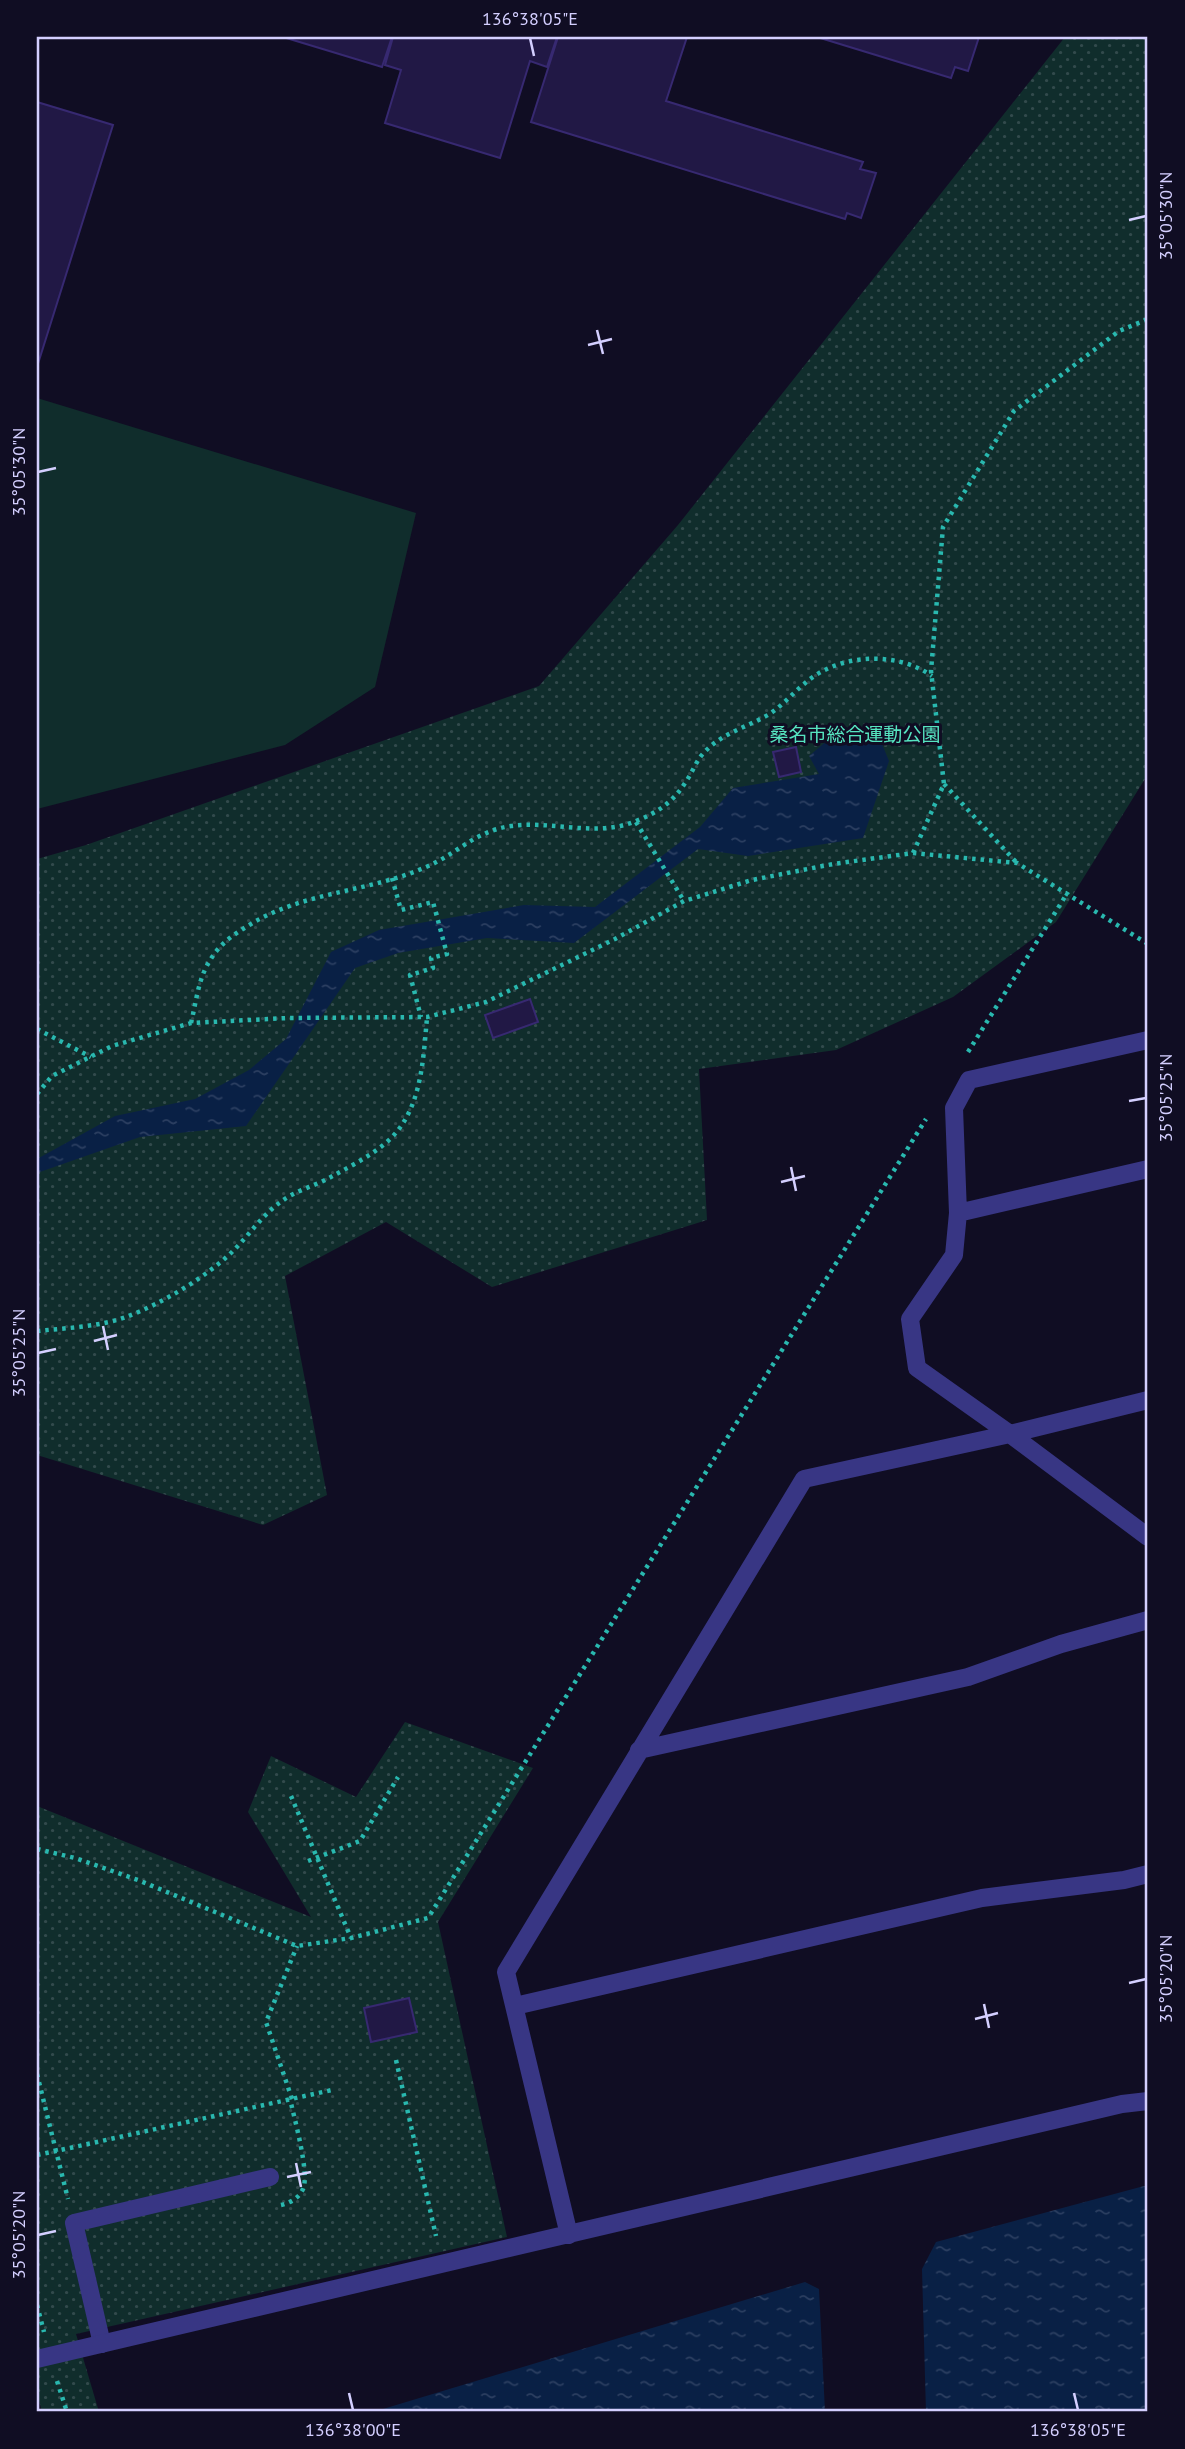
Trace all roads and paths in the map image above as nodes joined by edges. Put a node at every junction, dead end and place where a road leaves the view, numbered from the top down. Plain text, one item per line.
1 (1148, 319) edge
2 (932, 676) junction
3 (944, 784) junction
4 (636, 822) junction
5 (912, 853) junction
6 (1017, 863) junction
7 (392, 878) junction
8 (1068, 892) junction
9 (684, 901) junction
10 (1148, 944) edge
11 (424, 1017) junction
12 (191, 1023) junction
13 (37, 1029) edge
14 (1148, 1040) edge
15 (92, 1057) junction
16 (965, 1057) dead end
17 (37, 1094) edge
18 (928, 1116) dead end
19 (1148, 1169) edge
20 (958, 1213) junction
21 (37, 1331) edge
22 (1148, 1400) edge
23 (1010, 1434) junction
24 (1148, 1537) edge
25 (1148, 1620) edge
26 (639, 1750) junction
27 (398, 1777) dead end
28 (291, 1796) dead end
29 (37, 1849) edge
30 (317, 1859) junction
31 (308, 1861) dead end
32 (1148, 1874) edge
33 (351, 1938) junction
34 (297, 1946) junction
35 (514, 2006) junction
36 (396, 2060) dead end
37 (37, 2074) edge
38 (332, 2090) dead end
39 (292, 2100) junction
40 (1148, 2101) edge
41 (56, 2151) junction
42 (37, 2155) edge
43 (270, 2177) dead end
44 (74, 2223) junction
45 (569, 2235) junction
46 (443, 2264) junction
47 (102, 2344) junction
48 (37, 2359) edge

1 - 2 path
2 - 3 path
2 - 4 path
3 - 5 path
3 - 6 path
4 - 7 path
4 - 9 path
5 - 6 path
5 - 9 path
6 - 8 path
7 - 11 path
7 - 12 path
8 - 10 path
8 - 16 path
9 - 11 path
11 - 12 path
11 - 21 path
12 - 15 path
13 - 15 path
14 - 20 street
15 - 17 path
18 - 33 path
19 - 20 street
20 - 23 street
22 - 23 street
23 - 24 street
23 - 26 street
25 - 26 street
26 - 35 street
27 - 30 path
28 - 30 path
29 - 34 path
30 - 31 path
30 - 33 path
32 - 35 street
33 - 34 path
34 - 39 path
35 - 45 street
36 - 46 path
37 - 41 path
38 - 39 path
39 - 41 path
40 - 45 street
41 - 42 path
41 - 44 path
43 - 44 street
44 - 47 street
45 - 46 street
46 - 47 street
47 - 48 street

